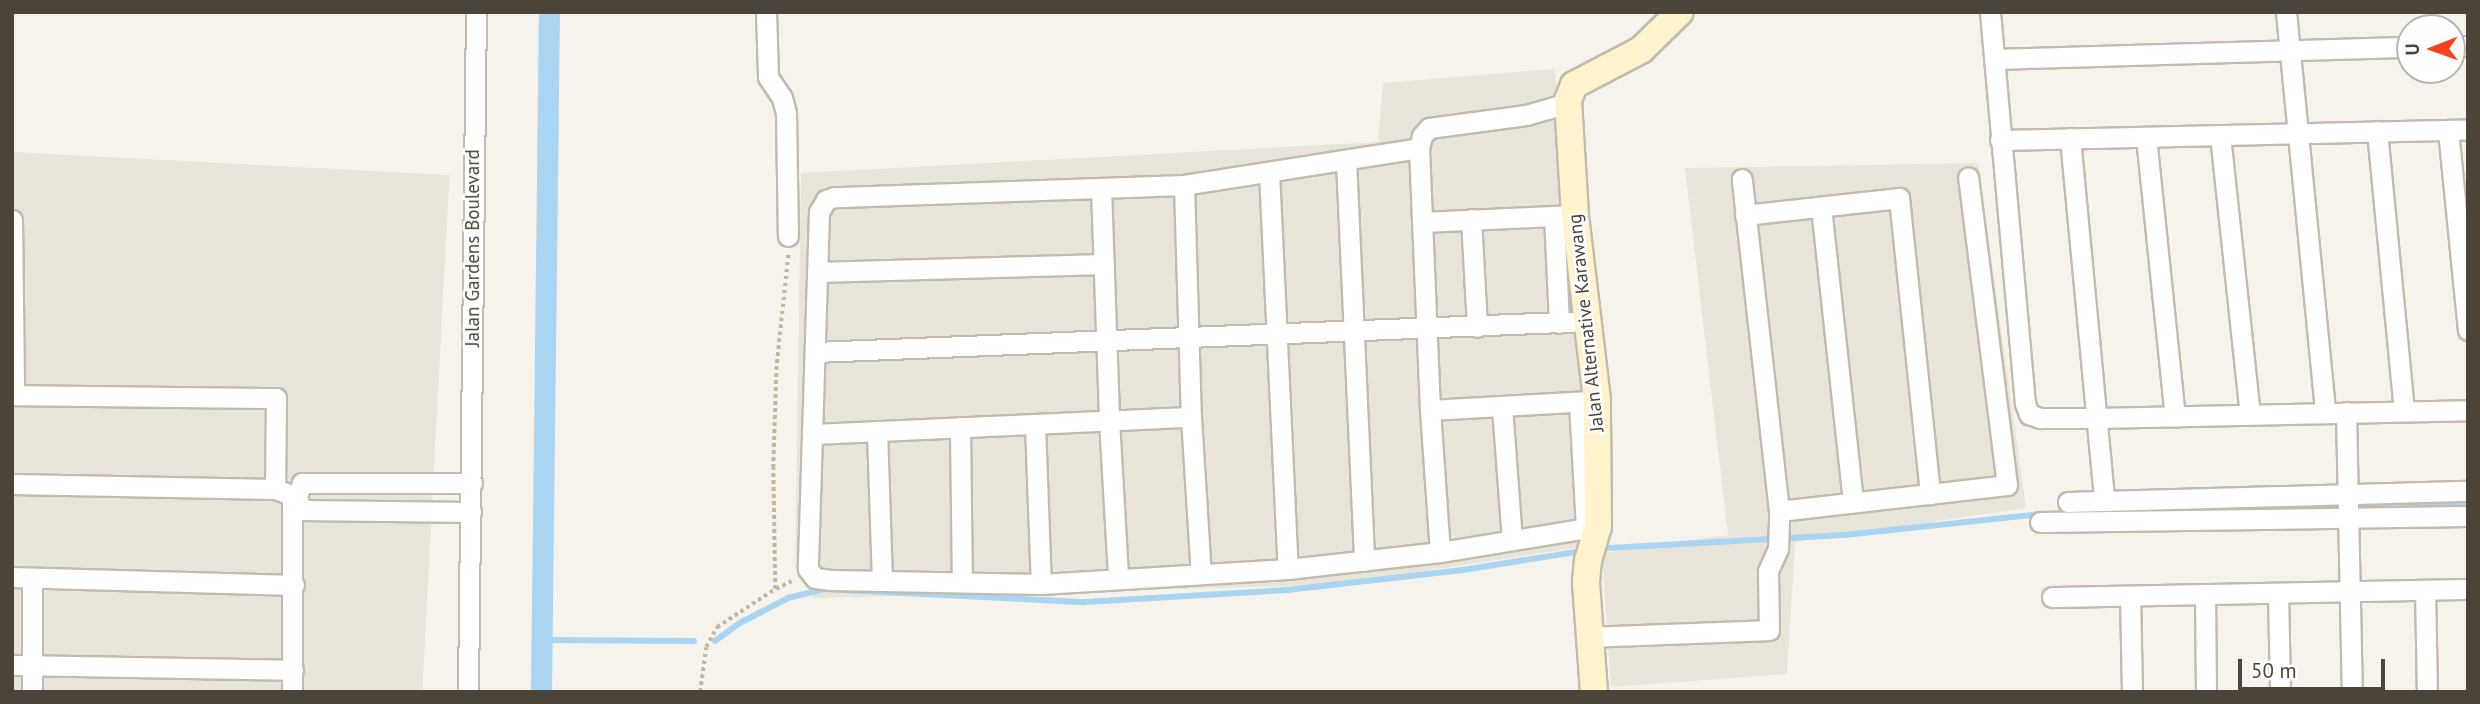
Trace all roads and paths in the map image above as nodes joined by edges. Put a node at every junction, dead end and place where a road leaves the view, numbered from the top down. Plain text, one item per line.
1 (476, 12) edge
2 (766, 12) edge
3 (1680, 12) edge
4 (1990, 12) edge
5 (2286, 12) edge
6 (2396, 47) edge
7 (2290, 51) junction
8 (1994, 59) junction
9 (1568, 103) junction
10 (2468, 129) edge
11 (2448, 130) junction
12 (2377, 131) junction
13 (2298, 133) junction
14 (2220, 135) junction
15 (2146, 137) junction
16 (2070, 138) junction
17 (2000, 140) junction
18 (1419, 148) junction
19 (1346, 160) junction
20 (1269, 172) junction
21 (1968, 177) dead end
22 (1742, 179) dead end
23 (1184, 185) junction
24 (1101, 188) junction
25 (1821, 206) junction
26 (1564, 215) junction
27 (1745, 215) junction
28 (1471, 219) junction
29 (12, 220) edge
30 (1422, 222) junction
31 (788, 236) joint
32 (1104, 264) junction
33 (817, 272) junction
34 (13, 306) edge
35 (1588, 321) junction
36 (1559, 323) junction
37 (1477, 327) junction
38 (1426, 328) junction
39 (2468, 330) edge
40 (1351, 331) junction
41 (1275, 334) junction
42 (1189, 338) junction
43 (1106, 341) junction
44 (815, 352) junction
45 (13, 395) edge
46 (1588, 401) junction
47 (1502, 407) junction
48 (1430, 410) junction
49 (2468, 410) edge
50 (2404, 411) junction
51 (2346, 412) junction
52 (2325, 413) junction
53 (2250, 414) junction
54 (2175, 416) junction
55 (1191, 417) junction
56 (2095, 418) junction
57 (1108, 421) junction
58 (1035, 424) junction
59 (960, 427) junction
60 (877, 431) junction
61 (813, 434) junction
62 (472, 483) junction
63 (12, 484) edge
64 (2468, 491) edge
65 (288, 493) junction
66 (1930, 494) junction
67 (2347, 494) junction
68 (2104, 500) junction
69 (1853, 502) junction
70 (2068, 502) dead end
71 (1779, 510) junction
72 (471, 512) junction
73 (2468, 516) edge
74 (2348, 519) junction
75 (2040, 522) dead end
76 (1512, 539) junction
77 (1440, 552) junction
78 (1364, 561) junction
79 (1288, 569) junction
80 (1200, 574) junction
81 (22, 577) edge
82 (1118, 578) junction
83 (882, 580) junction
84 (962, 582) junction
85 (1041, 584) junction
86 (294, 585) junction
87 (2468, 589) edge
88 (2425, 590) junction
89 (2350, 591) junction
90 (2278, 593) junction
91 (2205, 594) junction
92 (2130, 596) junction
93 (2052, 597) dead end
94 (1589, 637) junction
95 (12, 665) edge
96 (32, 666) junction
97 (293, 670) junction
98 (32, 692) edge
99 (292, 692) edge
100 (468, 692) edge
101 (701, 692) edge
102 (1594, 692) edge
103 (2132, 692) edge
104 (2206, 692) edge
105 (2280, 692) edge
106 (2352, 692) edge
107 (2427, 692) edge

1 - 62 street, Jalan Gardens Boulevard
2 - 31 street
3 - 9 street
4 - 8 street
5 - 7 street
6 - 7 street
7 - 8 street
7 - 13 street
8 - 17 street
9 - 18 street
9 - 26 street, Jalan Alternative Karawang
10 - 11 street
11 - 12 street
11 - 39 street
12 - 13 street
12 - 50 street
13 - 14 street
13 - 52 street
14 - 15 street
14 - 53 street
15 - 16 street
15 - 54 street
16 - 17 street
16 - 56 street
17 - 56 street
18 - 19 street
18 - 30 street
19 - 20 street
19 - 40 street
20 - 23 street
20 - 41 street
21 - 66 street
22 - 27 street
23 - 24 street
23 - 42 street
24 - 32 street
24 - 33 street
25 - 27 street
25 - 66 street
25 - 69 street
26 - 28 street
26 - 35 street, Jalan Alternative Karawang
26 - 36 street
27 - 71 street
28 - 30 street
28 - 37 street
29 - 34 street
30 - 38 street
31 - 101 path
32 - 33 street
32 - 43 street
33 - 44 street
34 - 45 street
35 - 36 street
35 - 46 street, Jalan Alternative Karawang
36 - 37 street
37 - 38 street
38 - 40 street
38 - 48 street
40 - 41 street
40 - 78 street
41 - 42 street
41 - 79 street
42 - 43 street
42 - 55 street
43 - 44 street
43 - 57 street
44 - 61 street
45 - 65 street
46 - 47 street
46 - 76 street
46 - 94 street, Jalan Alternative Karawang
47 - 48 street
47 - 76 street
48 - 77 street
49 - 50 street
50 - 51 street
51 - 52 street
51 - 67 street
52 - 53 street
53 - 54 street
54 - 56 street
55 - 57 street
55 - 80 street
56 - 68 street
57 - 58 street
57 - 82 street
58 - 59 street
58 - 85 street
59 - 60 street
59 - 84 street
60 - 61 street
60 - 83 street
61 - 83 street
62 - 65 street
62 - 72 street, Jalan Gardens Boulevard
63 - 65 street
64 - 67 street
65 - 72 street
65 - 86 street
66 - 69 street
67 - 68 street
67 - 74 street
68 - 70 street
69 - 71 street
71 - 94 street
72 - 100 street, Jalan Gardens Boulevard
73 - 74 street
74 - 75 street
74 - 89 street
76 - 77 street
77 - 78 street
78 - 79 street
79 - 80 street
80 - 82 street
81 - 86 street
81 - 96 street
82 - 85 street
83 - 84 street
84 - 85 street
86 - 97 street
87 - 88 street
88 - 89 street
88 - 107 street
89 - 90 street
89 - 106 street
90 - 91 street
90 - 105 street
91 - 92 street
91 - 104 street
92 - 93 street
92 - 103 street
94 - 102 street, Jalan Alternative Karawang
95 - 96 street
96 - 97 street
96 - 98 street
97 - 99 street

